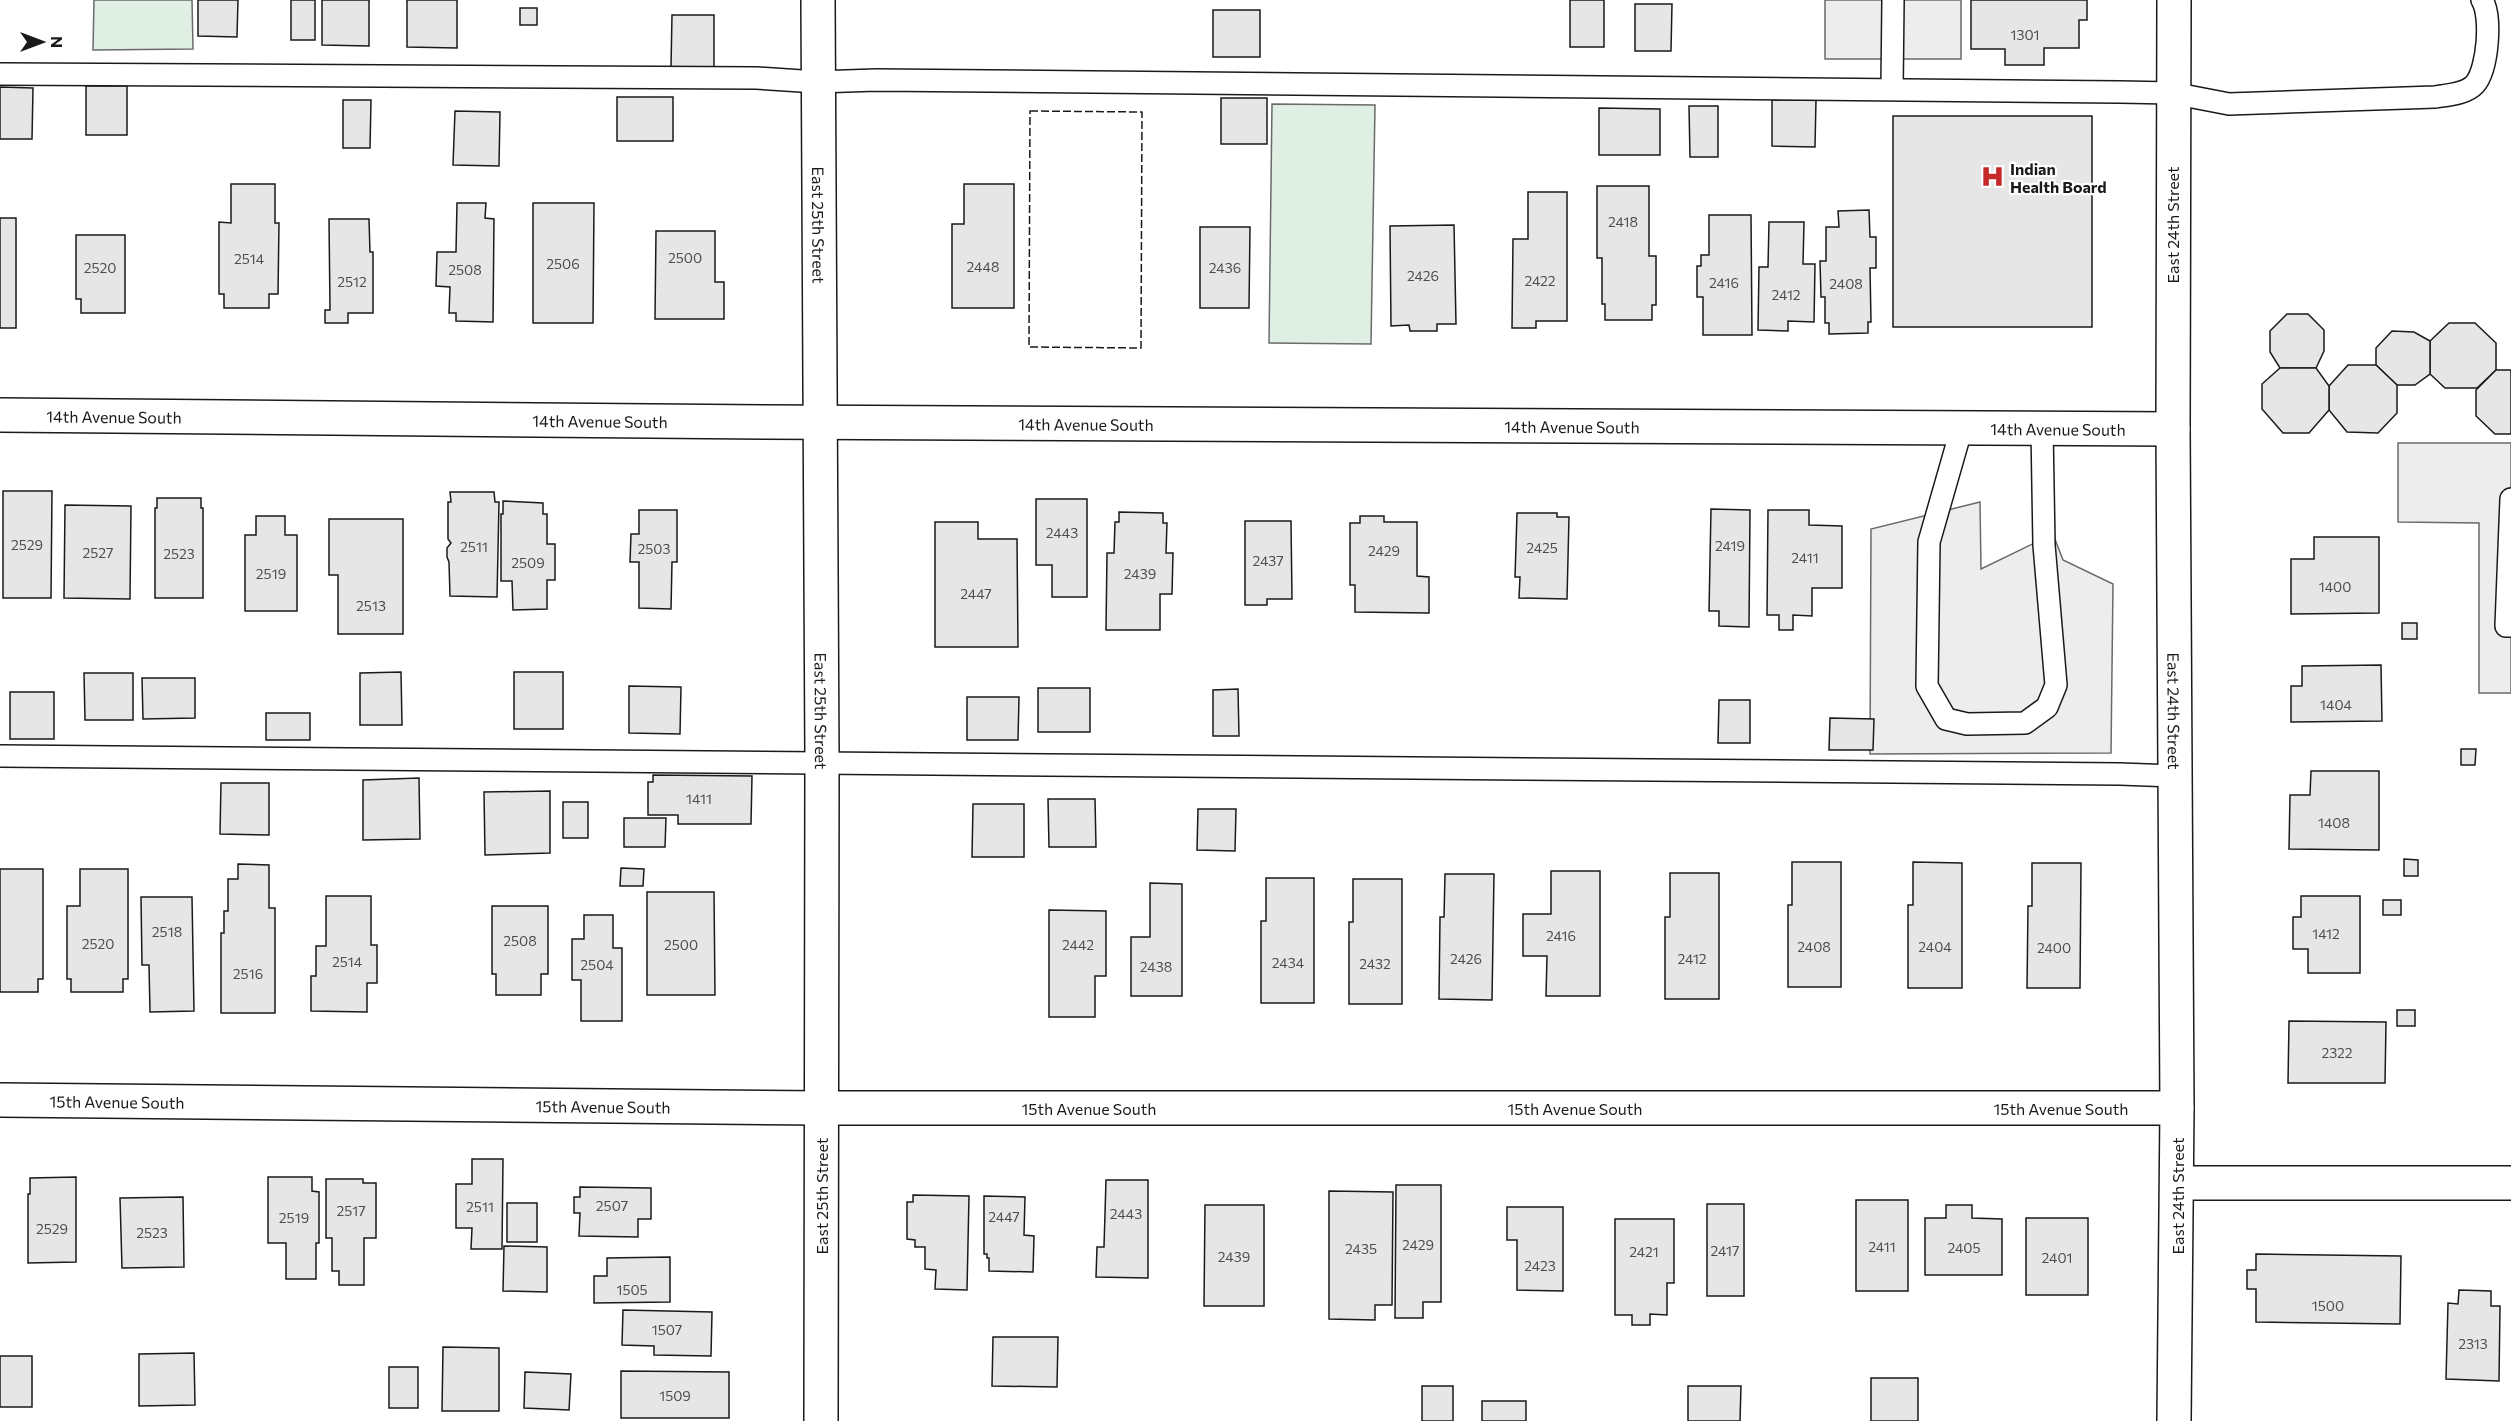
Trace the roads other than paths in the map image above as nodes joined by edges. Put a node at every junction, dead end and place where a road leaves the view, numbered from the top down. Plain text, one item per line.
1 (818, 0) edge
2 (1893, 0) edge
3 (2174, 0) edge
4 (2482, 0) edge
5 (0, 74) edge
6 (817, 82) junction
7 (1892, 88) junction
8 (2172, 93) junction
9 (0, 415) edge
10 (819, 422) junction
11 (1962, 427) junction
12 (2042, 429) junction
13 (2173, 429) junction
14 (2511, 499) edge
15 (2511, 626) edge
16 (0, 756) edge
17 (822, 761) junction
18 (2174, 776) junction
19 (0, 1100) edge
20 (821, 1108) junction
21 (2177, 1108) junction
22 (2177, 1183) junction
23 (2511, 1184) edge
24 (821, 1421) edge
25 (2174, 1421) edge

1 - 6 street, East 25th Street
2 - 7 lane
3 - 8 street, East 24th Street
4 - 8 lane
5 - 6 lane
6 - 7 lane
6 - 10 street, East 25th Street
7 - 8 lane
8 - 13 street, East 24th Street
9 - 10 street, 14th Avenue South
10 - 11 street, 14th Avenue South
10 - 17 street, East 25th Street
11 - 12 street, 14th Avenue South
11 - 12 lane
12 - 13 street, 14th Avenue South
13 - 18 street, East 24th Street
14 - 15 lane
16 - 17 lane
17 - 18 lane
17 - 20 street, East 25th Street
18 - 21 street, East 24th Street
19 - 20 street, 15th Avenue South
20 - 21 street, 15th Avenue South
20 - 24 street, East 25th Street
21 - 22 street, East 24th Street
22 - 23 street
22 - 25 street, East 24th Street

